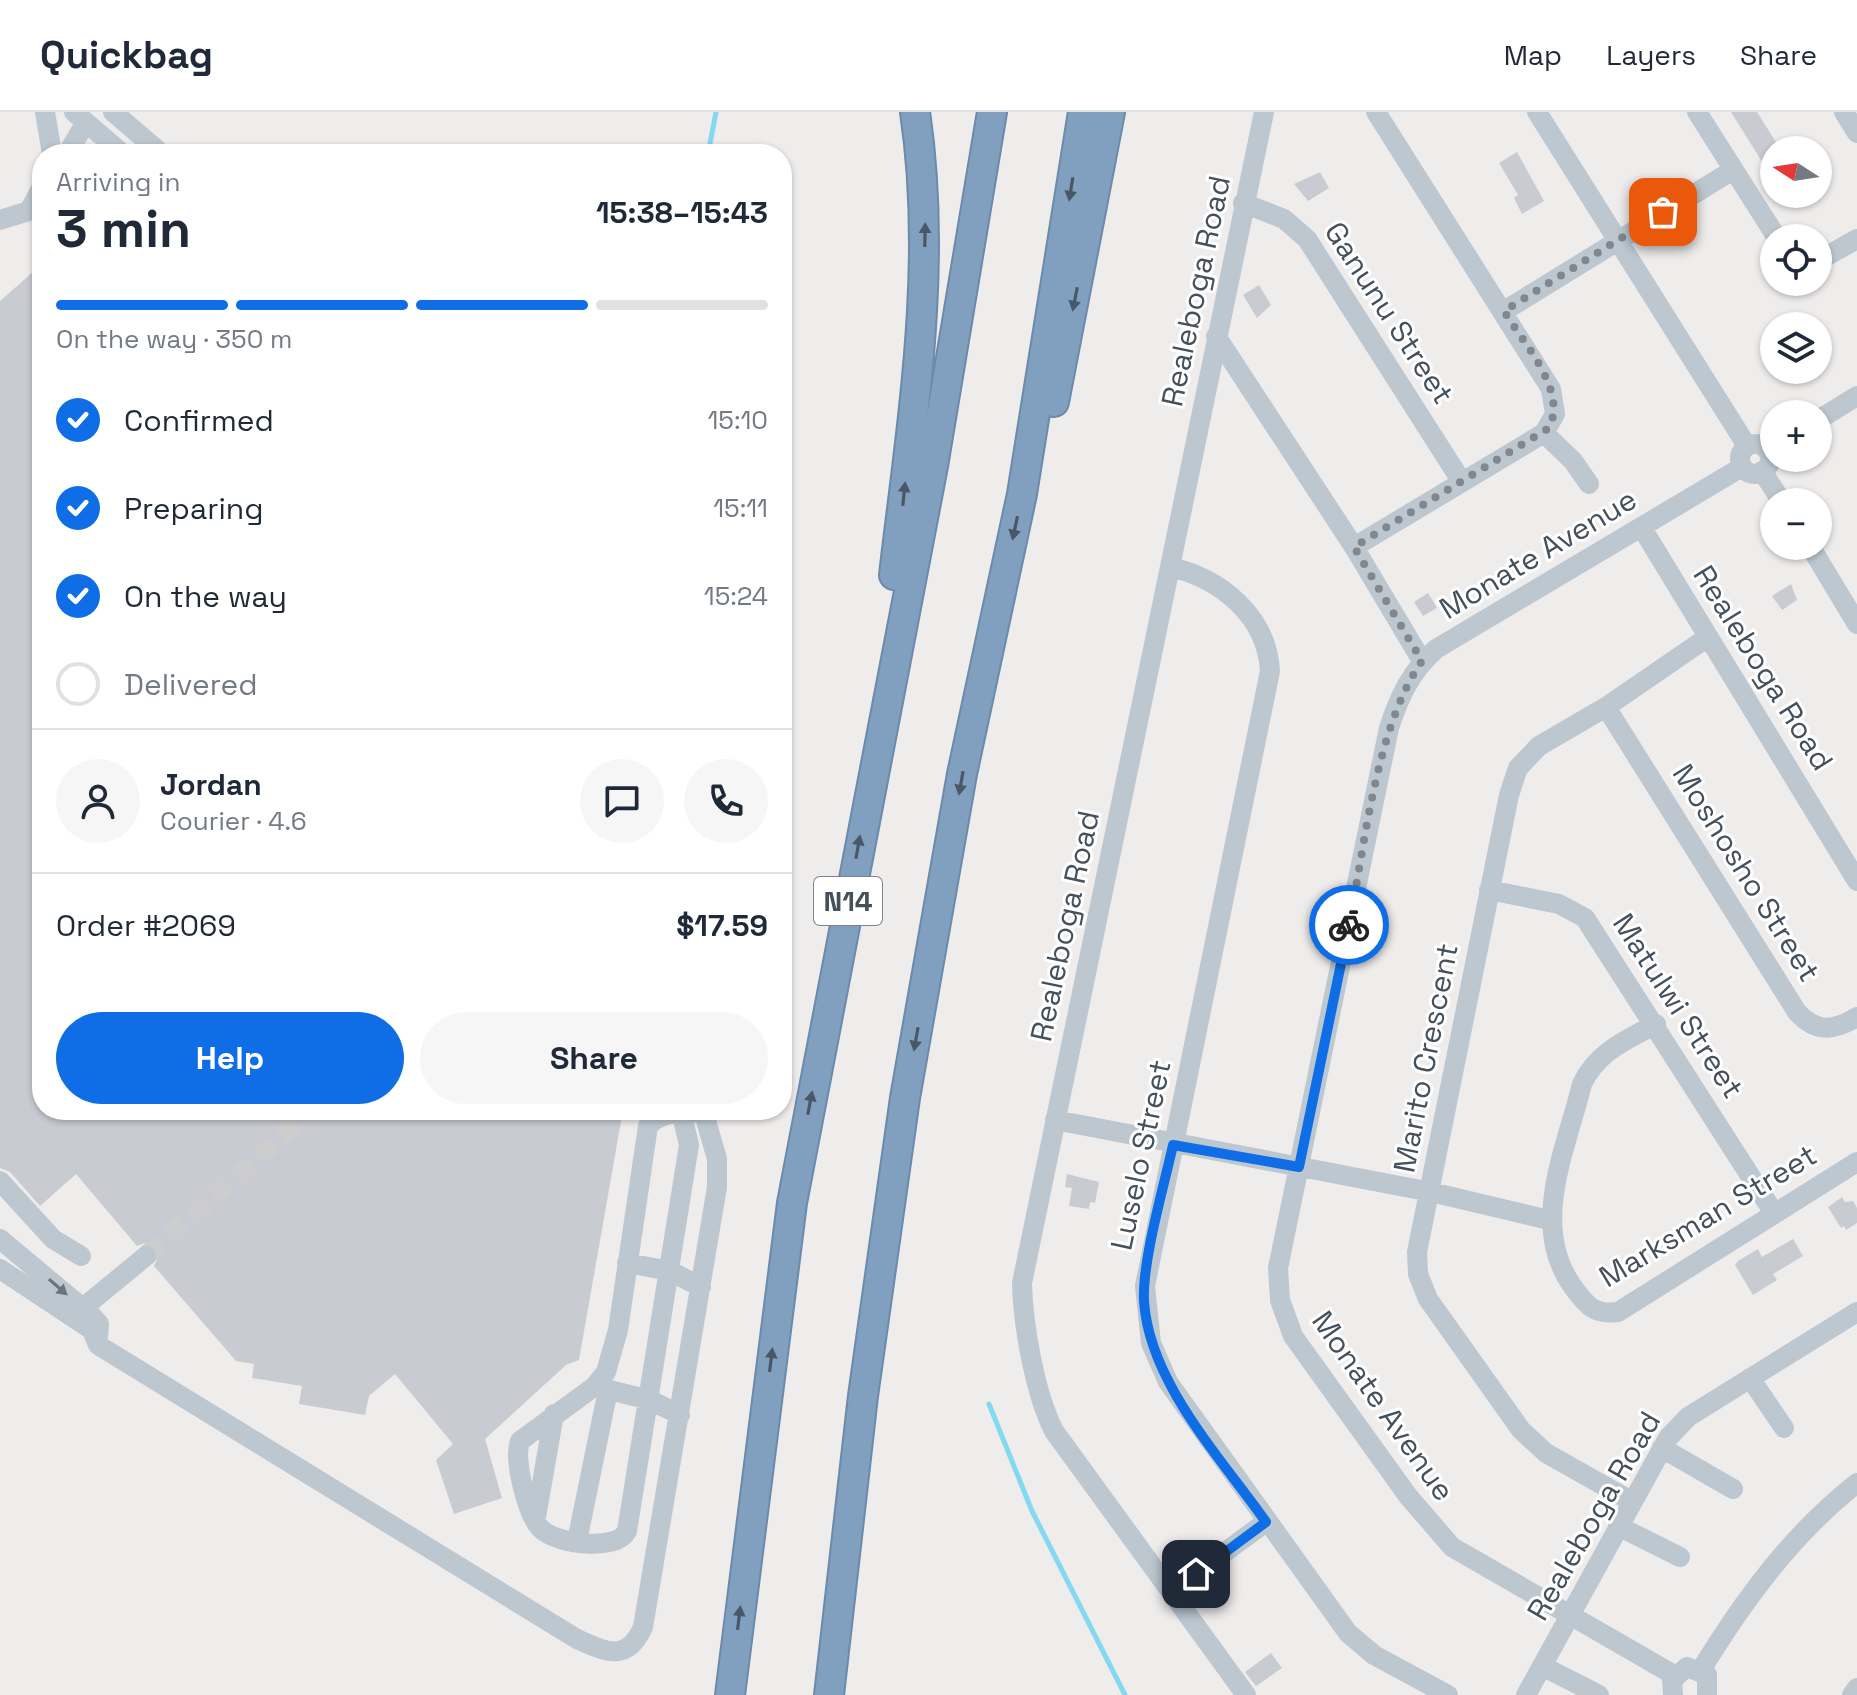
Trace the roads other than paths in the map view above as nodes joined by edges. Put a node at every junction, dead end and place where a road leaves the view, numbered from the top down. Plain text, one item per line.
1 (45, 112) edge
2 (113, 112) edge
3 (915, 112) edge
4 (992, 112) edge
5 (1083, 112) edge
6 (1110, 112) edge
7 (1264, 112) edge
8 (1376, 112) edge
9 (1537, 112) edge
10 (1697, 112) edge
11 (1844, 112) edge
12 (80, 117) edge
13 (1857, 133) edge
14 (50, 144) edge
15 (71, 144) edge
16 (111, 144) edge
17 (150, 144) edge
18 (1733, 170) junction
19 (1243, 203) junction
20 (32, 205) edge
21 (0, 220) edge
22 (1768, 224) edge
23 (1857, 239) edge
24 (1617, 240) junction
25 (1832, 253) edge
26 (1504, 311) junction
27 (1216, 336) junction
28 (1857, 396) edge
29 (1832, 411) edge
30 (1544, 433) junction
31 (1759, 457) edge
32 (1462, 482) junction
33 (1589, 484) dead end
34 (1775, 488) edge
35 (1022, 494) junction
36 (1642, 528) junction
37 (1354, 547) junction
38 (1818, 560) edge
39 (1171, 567) junction
40 (1857, 624) edge
41 (1708, 637) junction
42 (1422, 661) junction
43 (1606, 707) junction
44 (873, 766) junction
45 (1857, 881) edge
46 (1489, 890) junction
47 (1857, 1017) edge
48 (1656, 1024) junction
49 (656, 1120) edge
50 (683, 1120) edge
51 (706, 1120) edge
52 (1055, 1120) junction
53 (1173, 1145) junction
54 (1857, 1162) edge
55 (1299, 1167) junction
56 (0, 1181) edge
57 (1431, 1192) junction
58 (1774, 1213) junction
59 (1549, 1220) junction
60 (0, 1239) edge
61 (81, 1256) dead end
62 (146, 1256) tunnel mouth
63 (627, 1263) junction
64 (0, 1269) edge
65 (670, 1271) junction
66 (701, 1287) junction
67 (1857, 1312) edge
68 (77, 1314) junction
69 (1750, 1378) junction
70 (602, 1388) junction
71 (650, 1400) junction
72 (554, 1414) junction
73 (680, 1415) junction
74 (1784, 1428) dead end
75 (1662, 1448) junction
76 (1857, 1483) edge
77 (1733, 1489) dead end
78 (1631, 1501) junction
79 (536, 1521) junction
80 (1266, 1522) junction
81 (1618, 1526) junction
82 (577, 1541) junction
83 (1680, 1557) dead end
84 (1172, 1591) junction
85 (1570, 1617) junction
86 (1542, 1666) junction
87 (1701, 1670) junction
88 (1674, 1685) edge
89 (1857, 1688) edge
90 (1709, 1694) edge
91 (730, 1695) edge
92 (829, 1695) edge
93 (1246, 1695) edge
94 (1448, 1695) edge
95 (1526, 1695) edge
96 (1599, 1695) edge
97 (1852, 1695) edge

1 - 14 street
2 - 17 street
44 -> 3 highway
4 - 44 highway, N14
5 -> 35 highway
6 -> 35 highway
7 - 19 street, Realeboga Road
8 - 26 street
9 - 24 street
10 - 18 street
11 - 13 street
12 - 15 street
12 - 16 street
18 - 22 street
18 - 24 street
19 - 27 street, Realeboga Road
19 - 32 street, Ganunu Street
20 - 21 street
23 - 25 street
24 - 26 street
24 - 31 street
26 - 30 street
27 - 37 street
27 - 39 street, Realeboga Road
28 - 29 street
30 - 32 street
30 - 33 street
31 - 34 street
31 - 36 street, Monate Avenue
32 - 37 street
35 -> 92 highway
36 - 41 street, Realeboga Road
36 - 42 street, Monate Avenue
37 - 42 street
38 - 40 street
39 - 52 street, Realeboga Road
39 - 53 street, Luselo Street
41 - 43 street, Marito Crescent
41 - 45 street, Realeboga Road
42 - 55 street, Monate Avenue
43 - 46 street, Marito Crescent
43 - 47 street, Moshosho Street
91 -> 44 highway, N14
46 - 48 street, Matulwi Street
46 - 57 street, Marito Crescent
48 - 58 street, Matulwi Street
48 - 59 street, Marksman Street
49 - 63 street
50 - 65 street
51 - 66 street
52 - 53 street
52 - 84 street, Realeboga Road
53 - 55 street
53 - 80 street, Luselo Street
54 - 58 street, Marksman Street
55 - 57 street
55 - 85 street, Monate Avenue
56 - 61 street
57 - 59 street
57 - 78 street, Marito Crescent
58 - 59 street, Marksman Street
60 -> 68 street
62 - 68 street
63 - 65 street
63 - 70 street
64 - 68 street
65 - 66 street
65 - 71 street
66 - 73 street
67 - 69 street, Realeboga Road
68 - 73 street
69 - 74 street
69 - 75 street, Realeboga Road
70 - 71 street
70 - 72 street
70 - 82 street
71 - 73 street
71 - 82 street
72 - 79 street
72 - 79 street
75 - 77 street
75 - 78 street, Realeboga Road
76 - 87 street
78 - 81 street, Realeboga Road
79 - 82 street
80 - 84 street
80 - 94 street, Luselo Street
81 - 83 street
81 - 85 street, Realeboga Road
84 - 93 street, Realeboga Road
85 - 86 street, Realeboga Road
85 - 88 street, Monate Avenue
86 - 95 street, Realeboga Road
86 - 96 street
87 - 88 street
87 - 90 street
89 - 97 street

